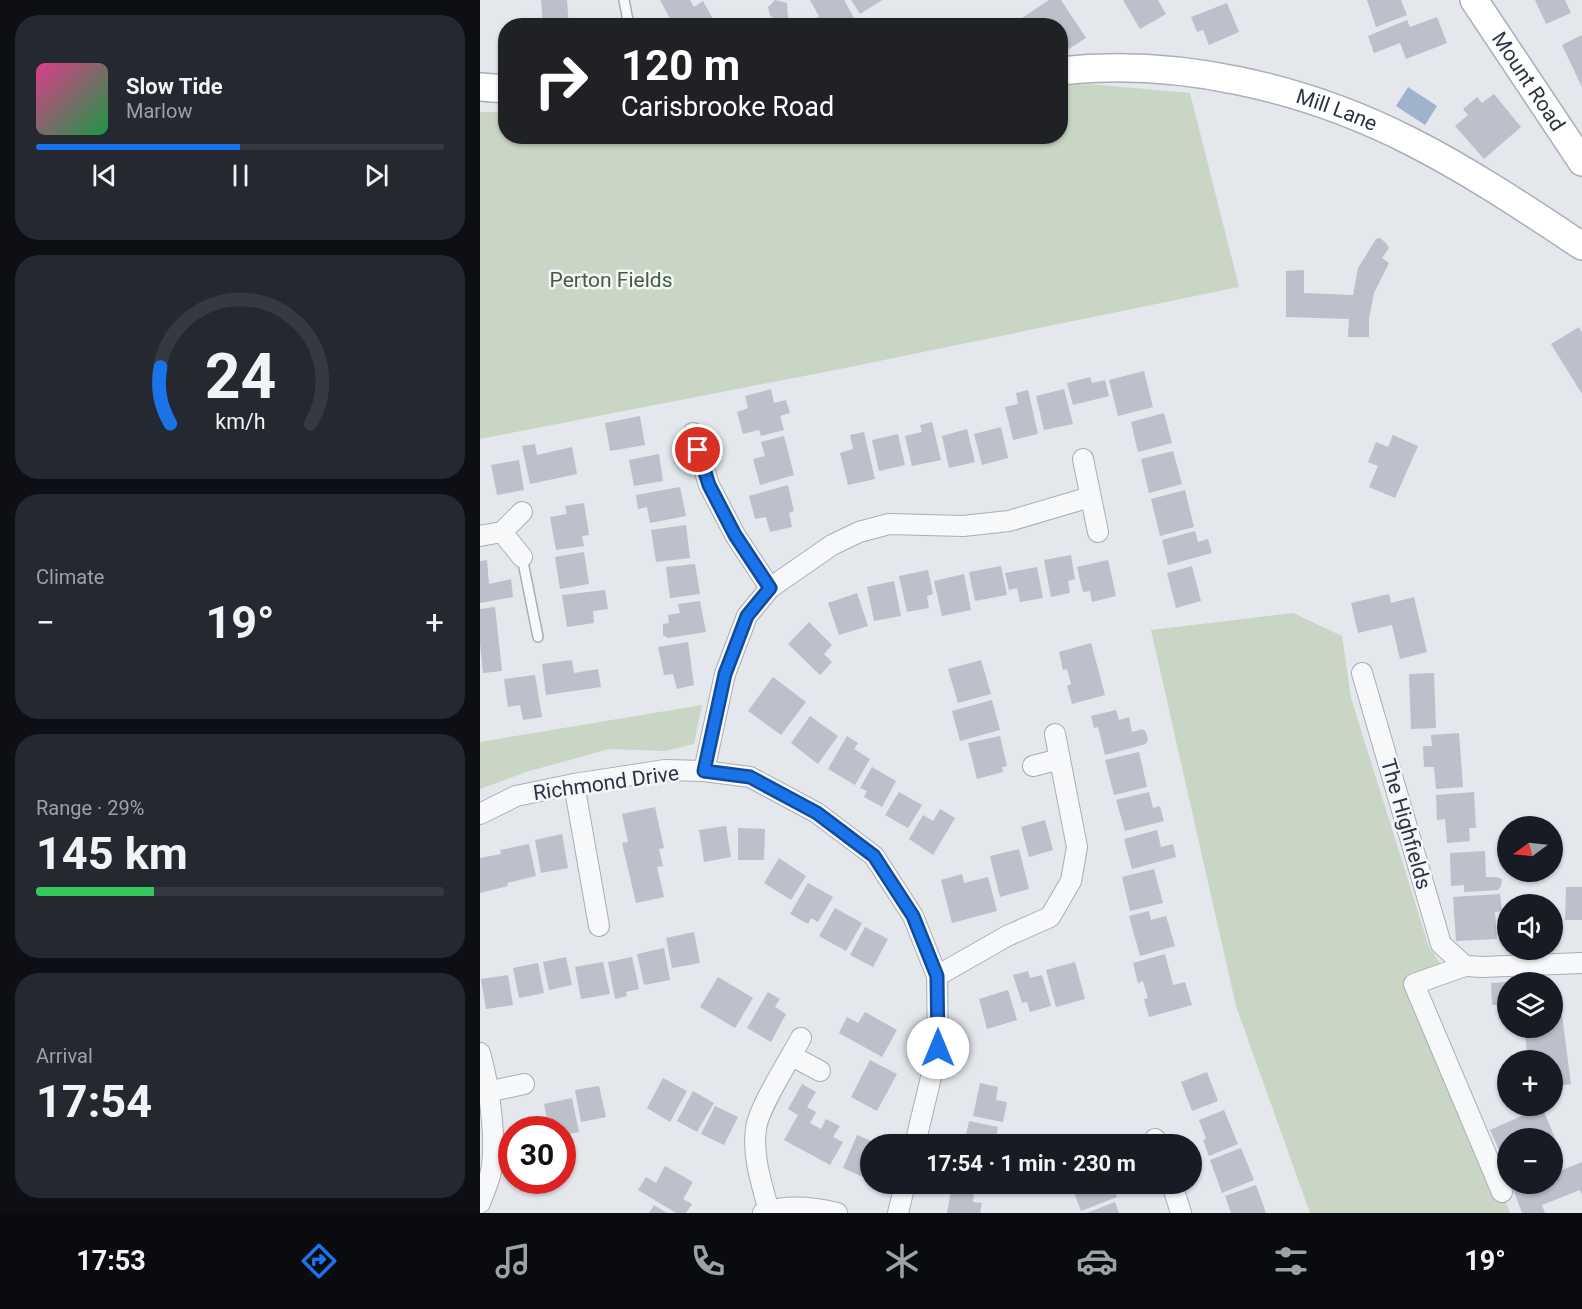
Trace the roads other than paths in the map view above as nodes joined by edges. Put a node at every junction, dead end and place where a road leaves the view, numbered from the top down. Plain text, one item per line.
1 (624, 0) edge
2 (1474, 0) edge
3 (627, 18) edge
4 (1068, 70) edge
5 (480, 87) edge
6 (498, 88) edge
7 (1582, 162) edge
8 (1582, 246) edge
9 (693, 433) dead end
10 (1083, 459) dead end
11 (1090, 497) junction
12 (522, 512) dead end
13 (502, 532) junction
14 (1098, 532) dead end
15 (480, 536) edge
16 (522, 557) joint
17 (770, 588) junction
18 (538, 637) dead end
19 (1362, 673) dead end
20 (1055, 734) dead end
21 (1060, 759) junction
22 (1033, 766) dead end
23 (704, 771) junction
24 (574, 784) junction
25 (480, 814) edge
26 (599, 926) dead end
27 (1582, 963) edge
28 (1465, 966) junction
29 (937, 976) junction
30 (801, 1038) dead end
31 (480, 1053) edge
32 (792, 1056) junction
33 (820, 1071) dead end
34 (524, 1084) dead end
35 (487, 1092) junction
36 (917, 1134) edge
37 (1497, 1180) edge
38 (903, 1194) edge
39 (1175, 1194) edge
40 (480, 1203) edge
41 (766, 1212) edge
42 (837, 1213) edge
43 (898, 1213) edge
44 (1181, 1213) edge

1 - 3 lane
2 - 7 street, Mount Road
4 - 8 street, Mill Lane
5 - 6 street
9 - 17 street
10 - 11 street
11 - 14 street
11 - 17 street
12 - 13 street
13 - 15 street
13 - 16 street
16 - 18 lane
17 - 23 street
19 - 28 street, The Highfields
20 - 21 street
21 - 22 street
21 - 29 street
23 - 24 street, Richmond Drive
23 - 29 street, Richmond Drive
24 - 25 street, Richmond Drive
24 - 26 street
27 - 28 street
28 - 37 street
29 - 36 street, Richmond Drive
30 - 32 street
31 - 35 street
32 - 33 street
32 - 41 street
34 - 35 street
35 - 40 street
38 - 43 street
39 - 44 street
41 - 42 street

